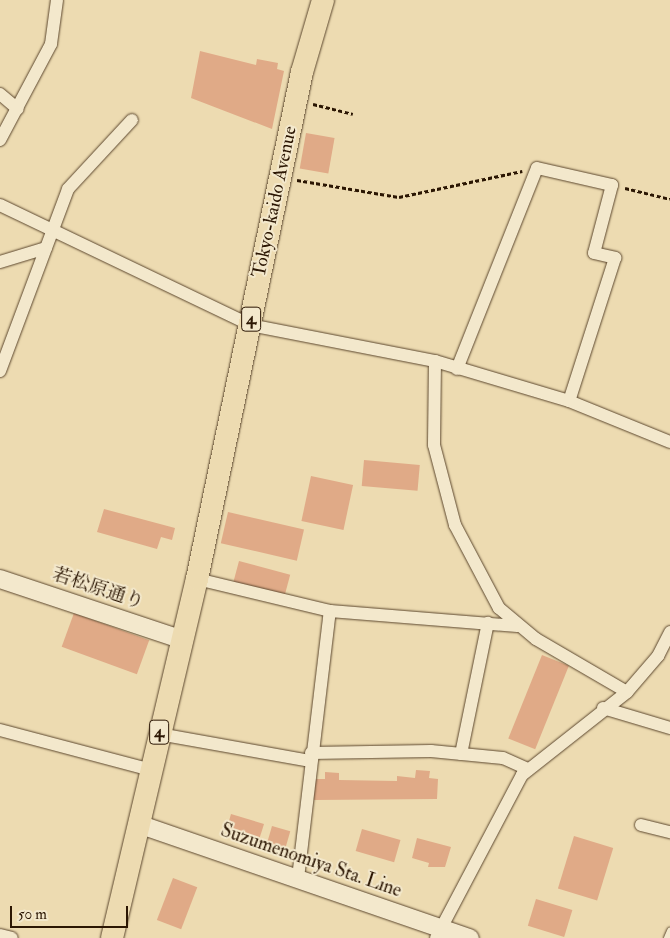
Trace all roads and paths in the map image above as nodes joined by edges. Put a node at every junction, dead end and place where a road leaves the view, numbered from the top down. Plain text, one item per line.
1 (57, 0) edge
2 (323, 0) edge
3 (0, 94) edge
4 (296, 100) junction
5 (18, 109) junction
6 (353, 114) dead end
7 (132, 120) dead end
8 (0, 140) edge
9 (537, 168) junction
10 (280, 178) junction
11 (612, 185) junction
12 (670, 200) edge
13 (0, 205) edge
14 (53, 229) junction
15 (46, 248) junction
16 (0, 262) edge
17 (250, 325) junction
18 (435, 361) junction
19 (457, 369) junction
20 (0, 371) edge
21 (569, 401) junction
22 (670, 442) edge
23 (0, 579) edge
24 (197, 579) junction
25 (330, 611) junction
26 (488, 623) junction
27 (517, 626) junction
28 (670, 632) edge
29 (183, 640) junction
30 (626, 692) junction
31 (603, 708) junction
32 (670, 728) edge
33 (0, 730) edge
34 (159, 734) junction
35 (461, 754) junction
36 (311, 757) junction
37 (528, 769) junction
38 (151, 770) junction
39 (138, 824) junction
40 (641, 825) dead end
41 (670, 832) edge
42 (298, 878) junction
43 (670, 931) edge
44 (438, 933) edge
45 (0, 935) edge
46 (12, 938) edge
47 (112, 938) edge
48 (470, 938) edge
49 (667, 938) edge

1 - 5 street
2 - 4 highway, Tokyo-kaido Avenue / 4
3 - 5 street
4 - 6 path
4 - 10 highway, Tokyo-kaido Avenue / 4
5 - 8 street
7 - 14 street
9 - 10 path
9 - 11 street
9 - 19 street
10 - 17 highway, Tokyo-kaido Avenue / 4
11 - 12 path
11 - 21 street
13 - 14 street
14 - 15 street
14 - 17 street
15 - 16 street
15 - 20 street
17 - 18 street
17 - 24 highway, Tokyo-kaido Avenue / 4
18 - 19 street
18 - 27 street
19 - 21 street
21 - 22 street
23 - 29 main road, 若松原通り
24 - 25 street
24 - 29 highway, Tokyo-kaido Avenue / 4
25 - 26 street
25 - 36 street
26 - 27 street
26 - 35 street
27 - 30 street
28 - 30 street
29 - 34 highway, 4
30 - 31 street
31 - 32 street
31 - 37 street
33 - 38 street
34 - 36 street
34 - 38 highway, 4
35 - 36 street
35 - 37 street
36 - 42 street
37 - 44 street
38 - 39 highway, 4
39 - 42 main road, Suzumenomiya Sta. Line
39 - 47 highway, 4
40 - 41 street
42 - 44 main road, Suzumenomiya Sta. Line
43 - 49 lane
44 - 48 main road, Suzumenomiya Sta. Line
45 - 46 street

